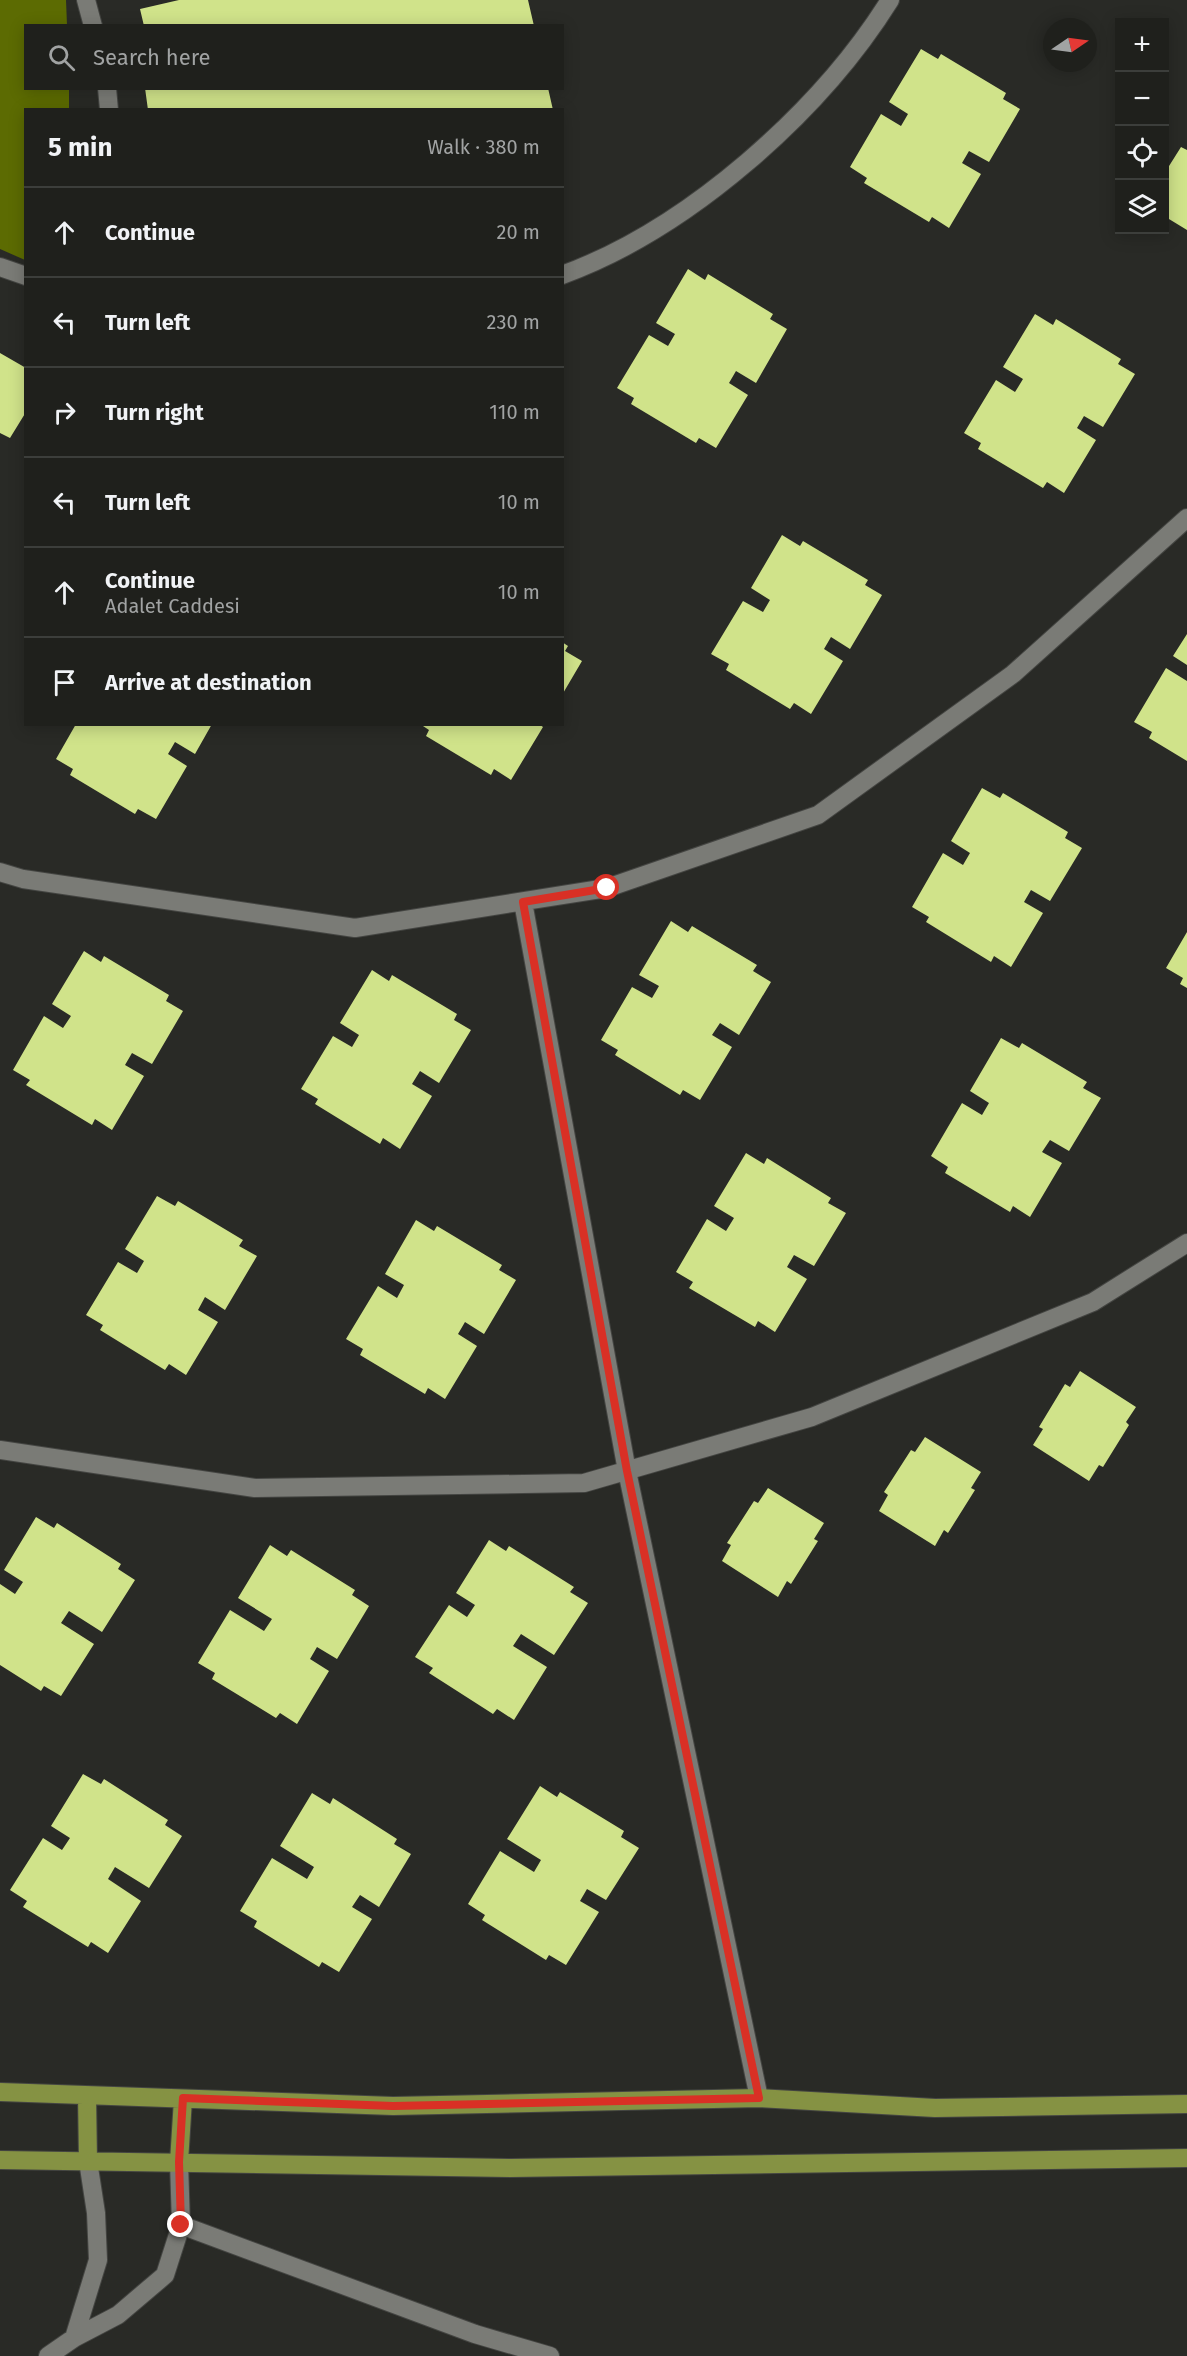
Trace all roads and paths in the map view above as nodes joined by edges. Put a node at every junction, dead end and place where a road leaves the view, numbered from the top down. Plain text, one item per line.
1 (86, 0) edge
2 (890, 0) edge
3 (92, 24) edge
4 (106, 90) edge
5 (108, 108) edge
6 (0, 267) edge
7 (564, 274) edge
8 (24, 275) edge
9 (1187, 518) edge
10 (0, 872) edge
11 (523, 902) junction
12 (1187, 1243) edge
13 (0, 1450) edge
14 (627, 1471) junction
15 (0, 2092) edge
16 (87, 2096) junction
17 (183, 2098) junction
18 (759, 2098) junction
19 (1187, 2104) edge
20 (1187, 2158) edge
21 (0, 2160) edge
22 (88, 2161) junction
23 (179, 2162) junction
24 (181, 2225) junction
25 (75, 2338) junction
26 (48, 2356) edge
27 (550, 2356) edge

1 - 3 street
2 - 7 street
4 - 5 street
6 - 8 street
9 - 11 street
10 - 11 street
11 - 14 street
12 - 14 street
13 - 14 street
14 - 18 street
15 - 16 main road
16 - 17 main road
16 - 22 main road
17 - 18 main road
17 - 23 main road
18 - 19 main road
20 - 23 main road
21 - 22 main road
22 - 23 main road
22 - 25 street
23 - 24 street
24 - 25 street
24 - 27 street
25 - 26 street

